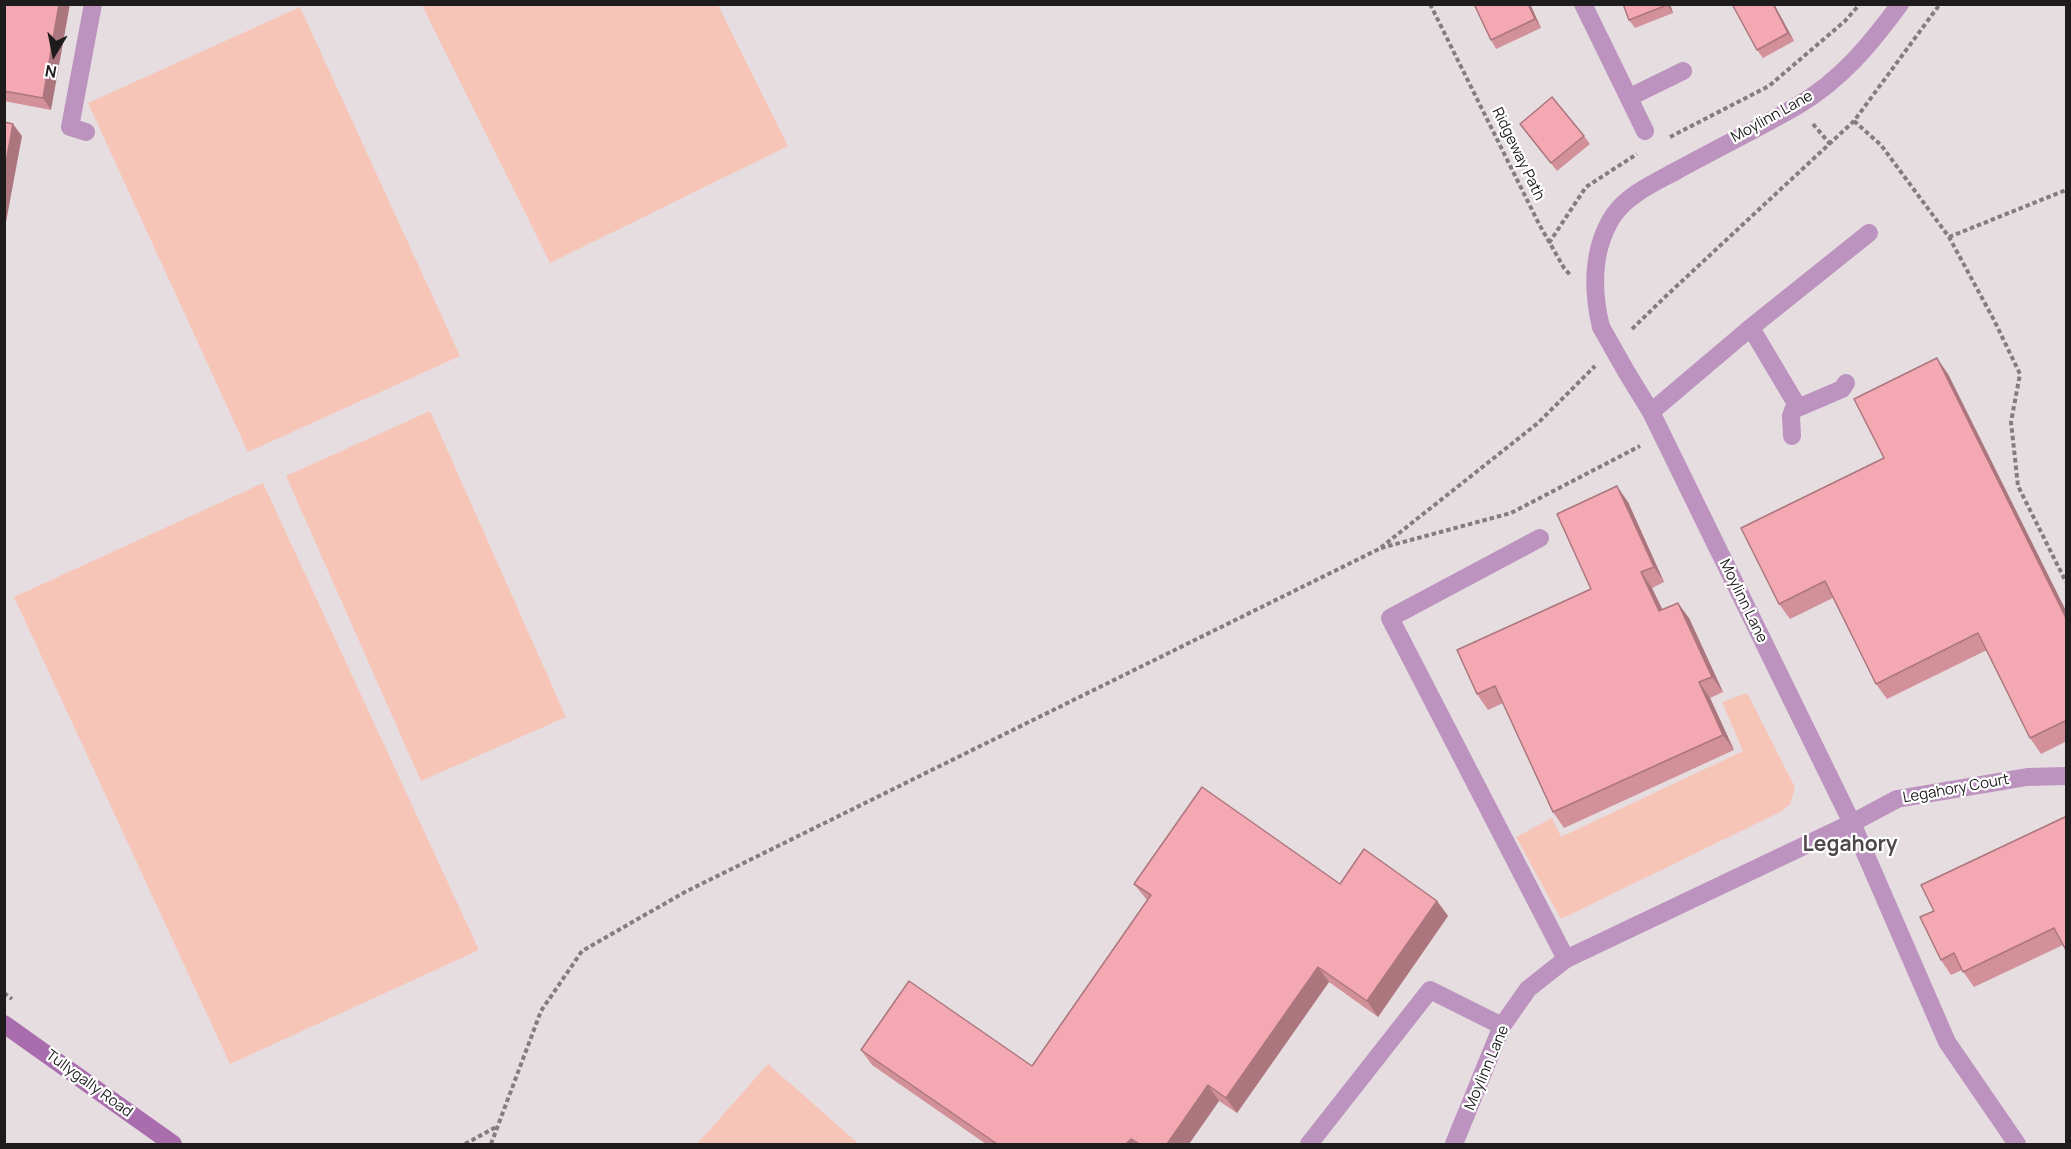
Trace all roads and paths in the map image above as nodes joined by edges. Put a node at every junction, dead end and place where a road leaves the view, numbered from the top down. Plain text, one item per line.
1 (93, 4) edge
2 (1430, 4) edge
3 (1583, 4) edge
4 (1860, 4) edge
5 (1900, 4) edge
6 (1940, 4) edge
7 (1683, 71) dead end
8 (1630, 97) junction
9 (1854, 121) junction
10 (1645, 131) dead end
11 (86, 132) dead end
12 (1664, 140) dead end
13 (1644, 150) dead end
14 (2067, 189) edge
15 (1869, 233) dead end
16 (1949, 237) junction
17 (1549, 243) junction
18 (1596, 307) junction
19 (1751, 328) junction
20 (1626, 335) dead end
21 (1602, 359) dead end
22 (1846, 384) dead end
23 (1798, 407) junction
24 (1651, 412) junction
25 (1662, 435) junction
26 (1792, 436) dead end
27 (1540, 538) dead end
28 (1379, 549) junction
29 (2067, 582) edge
30 (2067, 776) edge
31 (1852, 823) junction
32 (1566, 959) junction
33 (4, 1024) edge
34 (1502, 1026) junction
35 (497, 1126) junction
36 (173, 1144) edge
37 (465, 1144) edge
38 (491, 1144) edge
39 (1309, 1144) edge
40 (1454, 1144) edge
41 (2017, 1144) edge

1 - 11 street
2 - 17 path, Ridgeway Path
3 - 8 street
4 - 12 path
5 - 18 street, Moylinn Lane
6 - 9 path
7 - 8 street
8 - 10 street
9 - 16 path
9 - 20 path
13 - 17 path
14 - 16 path
15 - 19 street
16 - 29 path
17 - 18 path, Ridgeway Path
18 - 24 street, Moylinn Lane, bridge
19 - 23 street
19 - 24 street
21 - 28 path
22 - 23 street
23 - 26 street
24 - 25 street, Moylinn Lane
25 - 28 path
25 - 31 street, Moylinn Lane
27 - 32 street
28 - 35 path
30 - 31 street, Legahory Court
31 - 32 street, Moylinn Lane
31 - 41 street
32 - 34 street, Moylinn Lane
33 - 36 street, Tullygally Road
34 - 39 street
34 - 40 street, Moylinn Lane
35 - 37 path
35 - 38 path

